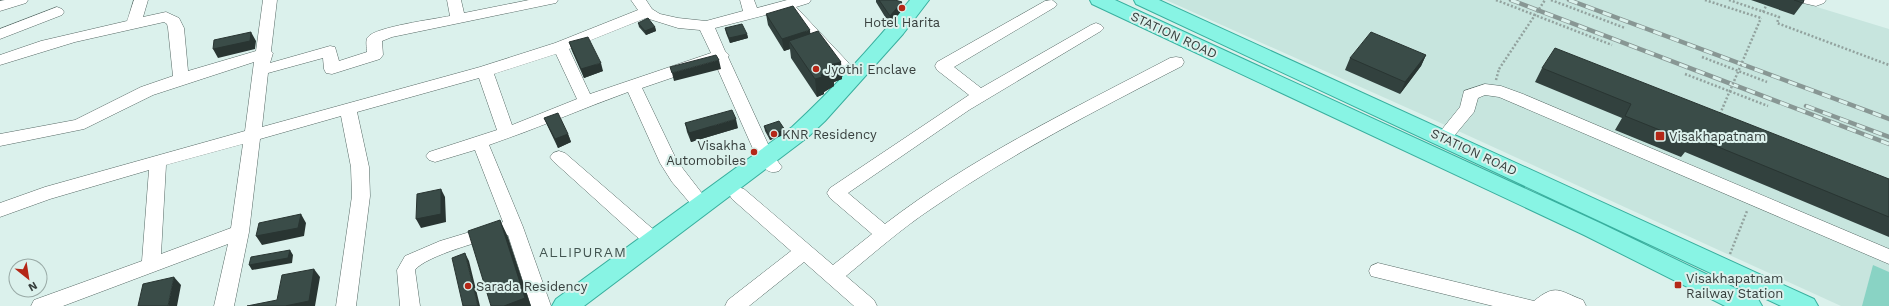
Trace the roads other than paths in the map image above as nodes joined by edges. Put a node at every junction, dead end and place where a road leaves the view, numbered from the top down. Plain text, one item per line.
1 (21, 0) edge
2 (141, 0) edge
3 (270, 0) edge
4 (454, 0) edge
5 (551, 0) edge
6 (747, 0) edge
7 (804, 0) edge
8 (920, 0) edge
9 (934, 0) edge
10 (1099, 0) edge
11 (1143, 0) edge
12 (1808, 0) edge
13 (1820, 0) edge
14 (523, 2) edge
15 (786, 3) edge
16 (1050, 4) dead end
17 (0, 6) edge
18 (643, 6) edge
19 (57, 12) dead end
20 (752, 15) junction
21 (458, 18) junction
22 (134, 23) junction
23 (706, 26) junction
24 (1096, 28) dead end
25 (0, 34) edge
26 (560, 47) junction
27 (265, 53) junction
28 (721, 55) junction
29 (0, 60) edge
30 (1176, 62) dead end
31 (262, 70) junction
32 (485, 72) junction
33 (853, 76) junction
34 (181, 78) junction
35 (633, 86) junction
36 (981, 96) junction
37 (586, 102) junction
38 (1468, 108) junction
39 (348, 109) junction
40 (506, 134) junction
41 (254, 136) junction
42 (1443, 138) junction
43 (0, 140) edge
44 (480, 142) junction
45 (435, 156) dead end
46 (559, 157) dead end
47 (158, 161) junction
48 (769, 162) junction
49 (738, 194) junction
50 (702, 205) junction
51 (0, 210) edge
52 (514, 227) junction
53 (240, 232) junction
54 (885, 234) junction
55 (654, 241) junction
56 (804, 251) junction
57 (1889, 256) edge
58 (151, 265) junction
59 (1889, 267) edge
60 (1378, 272) dead end
61 (833, 276) junction
62 (41, 306) edge
63 (224, 306) edge
64 (346, 306) edge
65 (410, 306) edge
66 (541, 306) edge
67 (565, 306) edge
68 (583, 306) edge
69 (735, 306) edge
70 (867, 306) edge
71 (1527, 306) edge
72 (1541, 306) edge
73 (1576, 306) edge
74 (1749, 306) edge
75 (1805, 306) edge

1 - 17 street
2 - 22 street
3 - 27 street
4 - 21 street
5 - 14 street
6 - 20 street
7 - 15 street
8 - 33 main road
9 - 48 main road
10 - 74 main road, STATION ROAD
11 - 42 main road, STATION ROAD
12 - 13 street
14 - 21 street
15 - 20 street
15 - 33 street
16 - 36 street
18 - 23 street
18 - 26 street
19 - 25 street
20 - 23 street
21 - 31 street
22 - 29 street
22 - 34 street
23 - 28 street
24 - 36 street
26 - 32 street
26 - 37 street
27 - 31 street
27 - 34 street
28 - 35 street
28 - 48 street
30 - 54 street
31 - 41 street
32 - 39 street
32 - 40 street
33 - 48 main road
34 - 43 street
35 - 37 street
35 - 50 street
36 - 54 street
37 - 40 street
38 - 42 street
38 - 57 street
38 - 59 street
39 - 41 street
39 - 64 street
40 - 44 street
41 - 47 street
41 - 53 street
42 - 75 main road, STATION ROAD
44 - 45 street
44 - 52 street
46 - 55 street
47 - 51 street
47 - 58 street
48 - 49 main road
48 - 50 main road
49 - 56 street
49 - 68 main road
50 - 55 main road
52 - 65 street
52 - 66 street
53 - 58 street
53 - 63 street
54 - 61 street
55 - 67 main road
56 - 61 street
56 - 69 street
58 - 62 street
60 - 71 street
61 - 70 street
72 - 73 street

